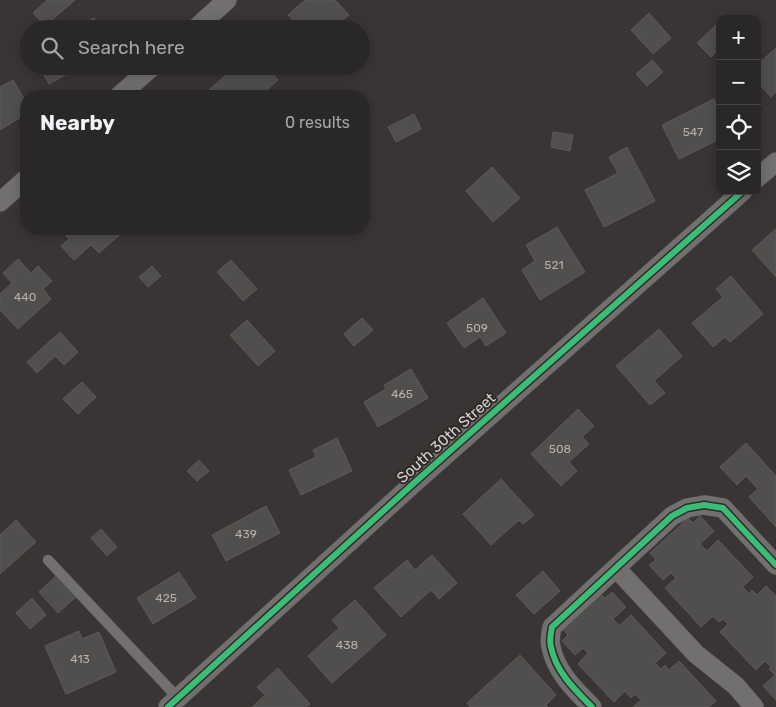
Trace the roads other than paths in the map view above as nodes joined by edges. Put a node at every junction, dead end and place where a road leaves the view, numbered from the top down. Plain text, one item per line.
1 (227, 0) edge
2 (205, 20) edge
3 (143, 75) edge
4 (126, 90) edge
5 (776, 162) edge
6 (761, 175) edge
7 (20, 184) edge
8 (738, 195) edge
9 (0, 202) edge
10 (48, 560) dead end
11 (776, 565) edge
12 (616, 568) junction
13 (173, 702) edge
14 (592, 707) edge
15 (754, 707) edge

1 - 2 street
3 - 4 street
5 - 6 street
7 - 9 street
8 - 13 street, South 30th Street
10 - 13 lane
11 - 12 street
12 - 14 street
12 - 15 street

